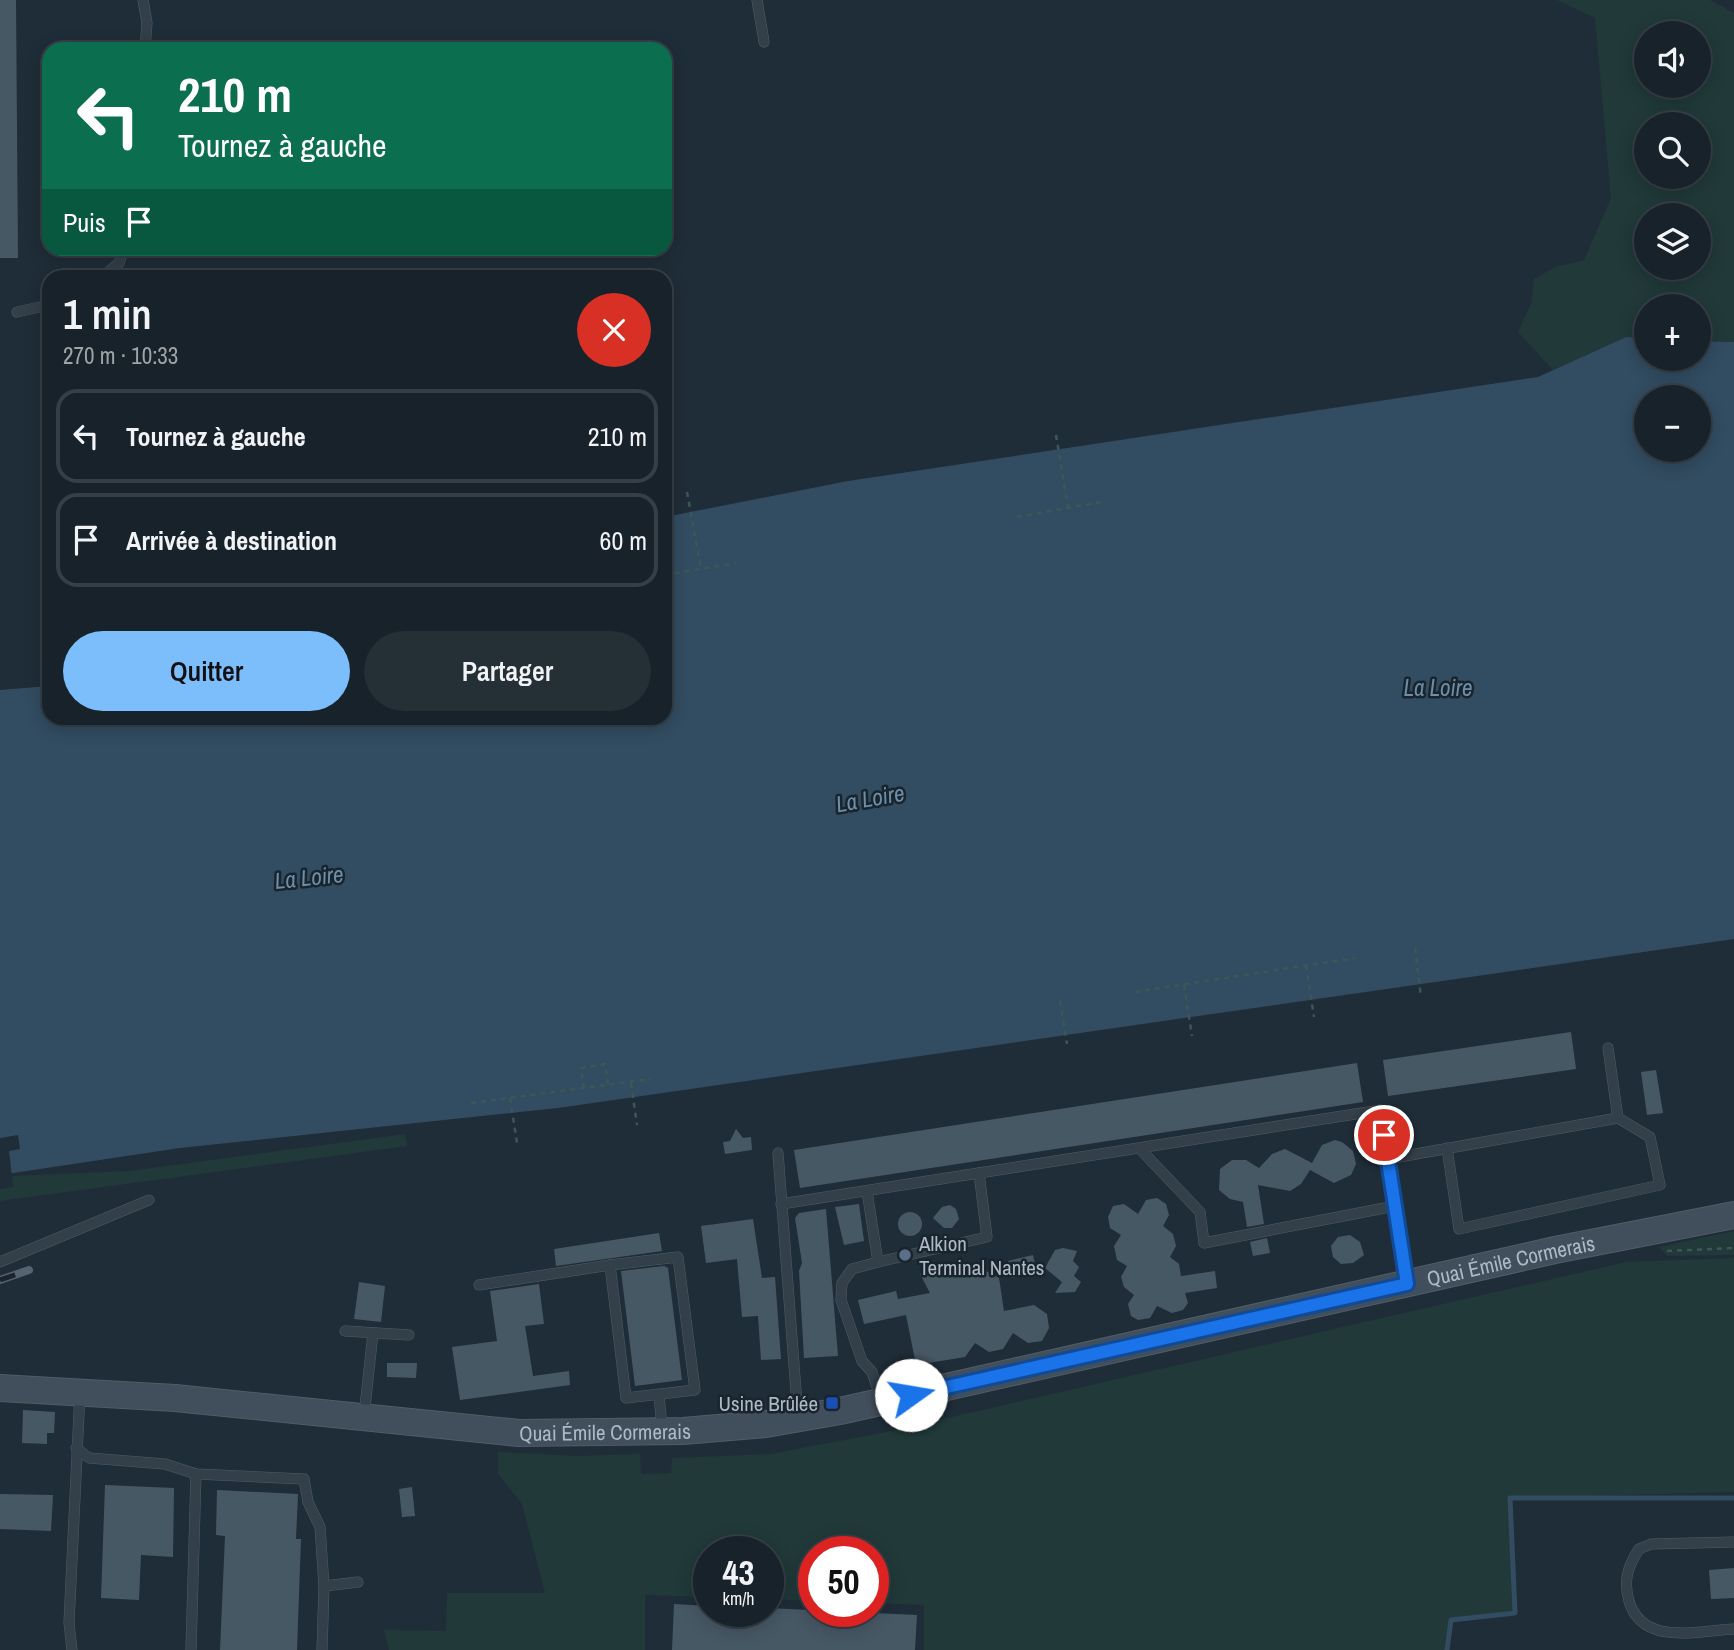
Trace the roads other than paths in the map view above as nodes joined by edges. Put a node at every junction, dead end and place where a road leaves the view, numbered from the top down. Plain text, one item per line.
1 (143, 0) edge
2 (757, 0) edge
3 (146, 42) edge
4 (764, 42) dead end
5 (121, 256) edge
6 (111, 270) edge
7 (42, 307) edge
8 (17, 312) dead end
9 (1608, 1048) dead end
10 (1618, 1118) junction
11 (1447, 1148) junction
12 (1140, 1150) junction
13 (778, 1153) dead end
14 (1388, 1158) junction
15 (979, 1173) junction
16 (867, 1191) junction
17 (149, 1200) dead end
18 (781, 1204) junction
19 (1395, 1206) junction
20 (1734, 1215) edge
21 (0, 1262) edge
22 (878, 1262) junction
23 (610, 1265) junction
24 (1407, 1284) junction
25 (479, 1285) dead end
26 (345, 1331) dead end
27 (373, 1333) junction
28 (410, 1335) dead end
29 (0, 1388) edge
30 (80, 1392) junction
31 (659, 1395) junction
32 (882, 1401) junction
33 (364, 1417) junction
34 (798, 1418) junction
35 (662, 1432) junction
36 (76, 1448) junction
37 (196, 1474) junction
38 (1734, 1542) edge
39 (358, 1583) dead end
40 (324, 1586) junction
41 (1734, 1629) edge
42 (72, 1650) edge
43 (191, 1650) edge
44 (322, 1650) edge

1 - 3 lane
2 - 4 lane
5 - 6 lane
7 - 8 lane
9 - 10 lane
10 - 11 lane
10 - 11 lane
11 - 14 lane
12 - 14 lane
12 - 15 lane
12 - 19 lane
13 - 18 lane
14 - 19 lane
15 - 16 lane
15 - 22 lane
16 - 18 lane
16 - 22 lane
17 - 21 lane
18 - 34 lane
19 - 24 lane
20 - 24 main road, Quai Émile Cormerais
22 - 32 lane
23 - 25 lane
23 - 31 lane
23 - 31 lane
24 - 32 main road, Quai Émile Cormerais
26 - 27 lane
27 - 28 lane
27 - 33 lane
29 - 30 main road, Quai Émile Cormerais
30 - 33 main road, Quai Émile Cormerais
30 - 36 lane
31 - 35 lane
32 - 34 main road, Quai Émile Cormerais
33 - 35 main road, Quai Émile Cormerais
34 - 35 main road, Quai Émile Cormerais
36 - 37 lane
36 - 42 lane
37 - 40 lane
37 - 43 lane
38 - 41 lane
39 - 40 lane
40 - 44 lane

